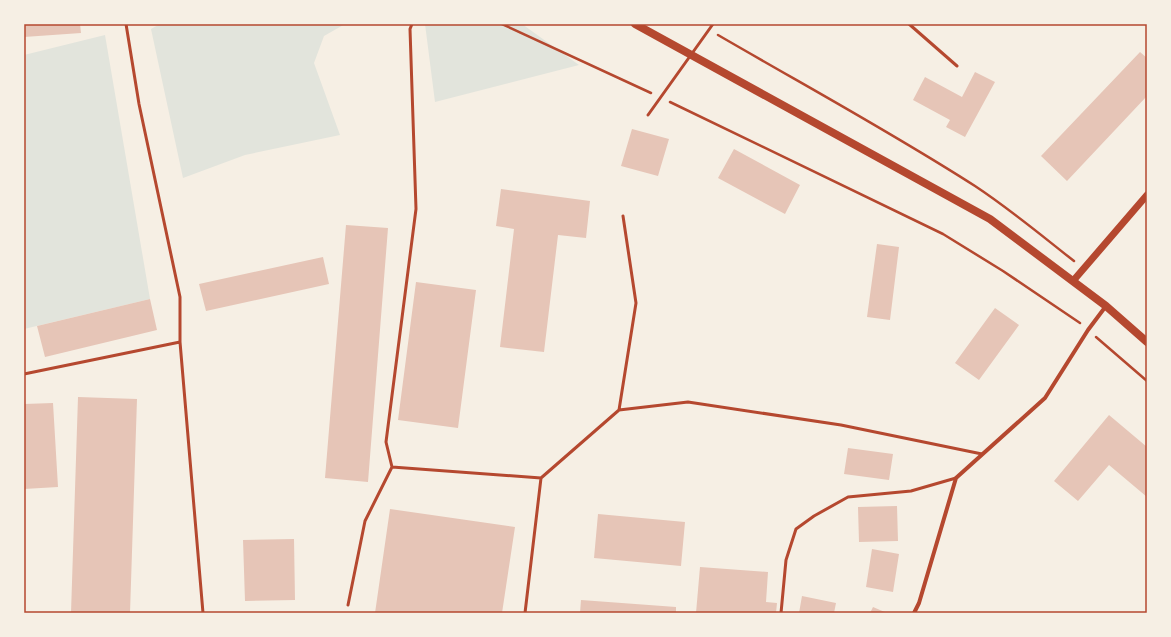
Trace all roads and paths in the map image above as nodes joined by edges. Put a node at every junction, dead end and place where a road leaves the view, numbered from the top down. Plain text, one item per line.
1 (126, 24) edge
2 (412, 24) edge
3 (502, 24) edge
4 (635, 24) edge
5 (713, 24) edge
6 (909, 24) edge
7 (709, 30) junction
8 (692, 55) junction
9 (957, 66) dead end
10 (661, 98) junction
11 (648, 115) dead end
12 (1147, 195) edge
13 (623, 216) dead end
14 (1084, 269) junction
15 (1073, 281) junction
16 (1106, 306) junction
17 (1088, 330) junction
18 (180, 342) junction
19 (1147, 342) edge
20 (24, 374) edge
21 (1147, 381) edge
22 (619, 410) junction
23 (982, 454) junction
24 (392, 467) junction
25 (541, 478) junction
26 (956, 478) junction
27 (348, 605) dead end
28 (203, 613) edge
29 (525, 613) edge
30 (781, 613) edge
31 (914, 613) edge

1 - 18 lane
2 - 24 lane
3 - 10 path
4 - 8 main road
5 - 7 lane
6 - 9 lane
7 - 8 lane
7 - 14 path
8 - 10 lane
8 - 15 main road
10 - 11 lane
10 - 17 path
12 - 14 street
13 - 22 lane
14 - 15 street
15 - 16 main road
16 - 17 street
16 - 19 main road
17 - 21 path
17 - 23 street
18 - 20 lane
18 - 28 lane
22 - 23 lane
22 - 25 lane
23 - 26 street
24 - 25 lane
24 - 27 lane
25 - 29 lane
26 - 30 lane
26 - 31 street

